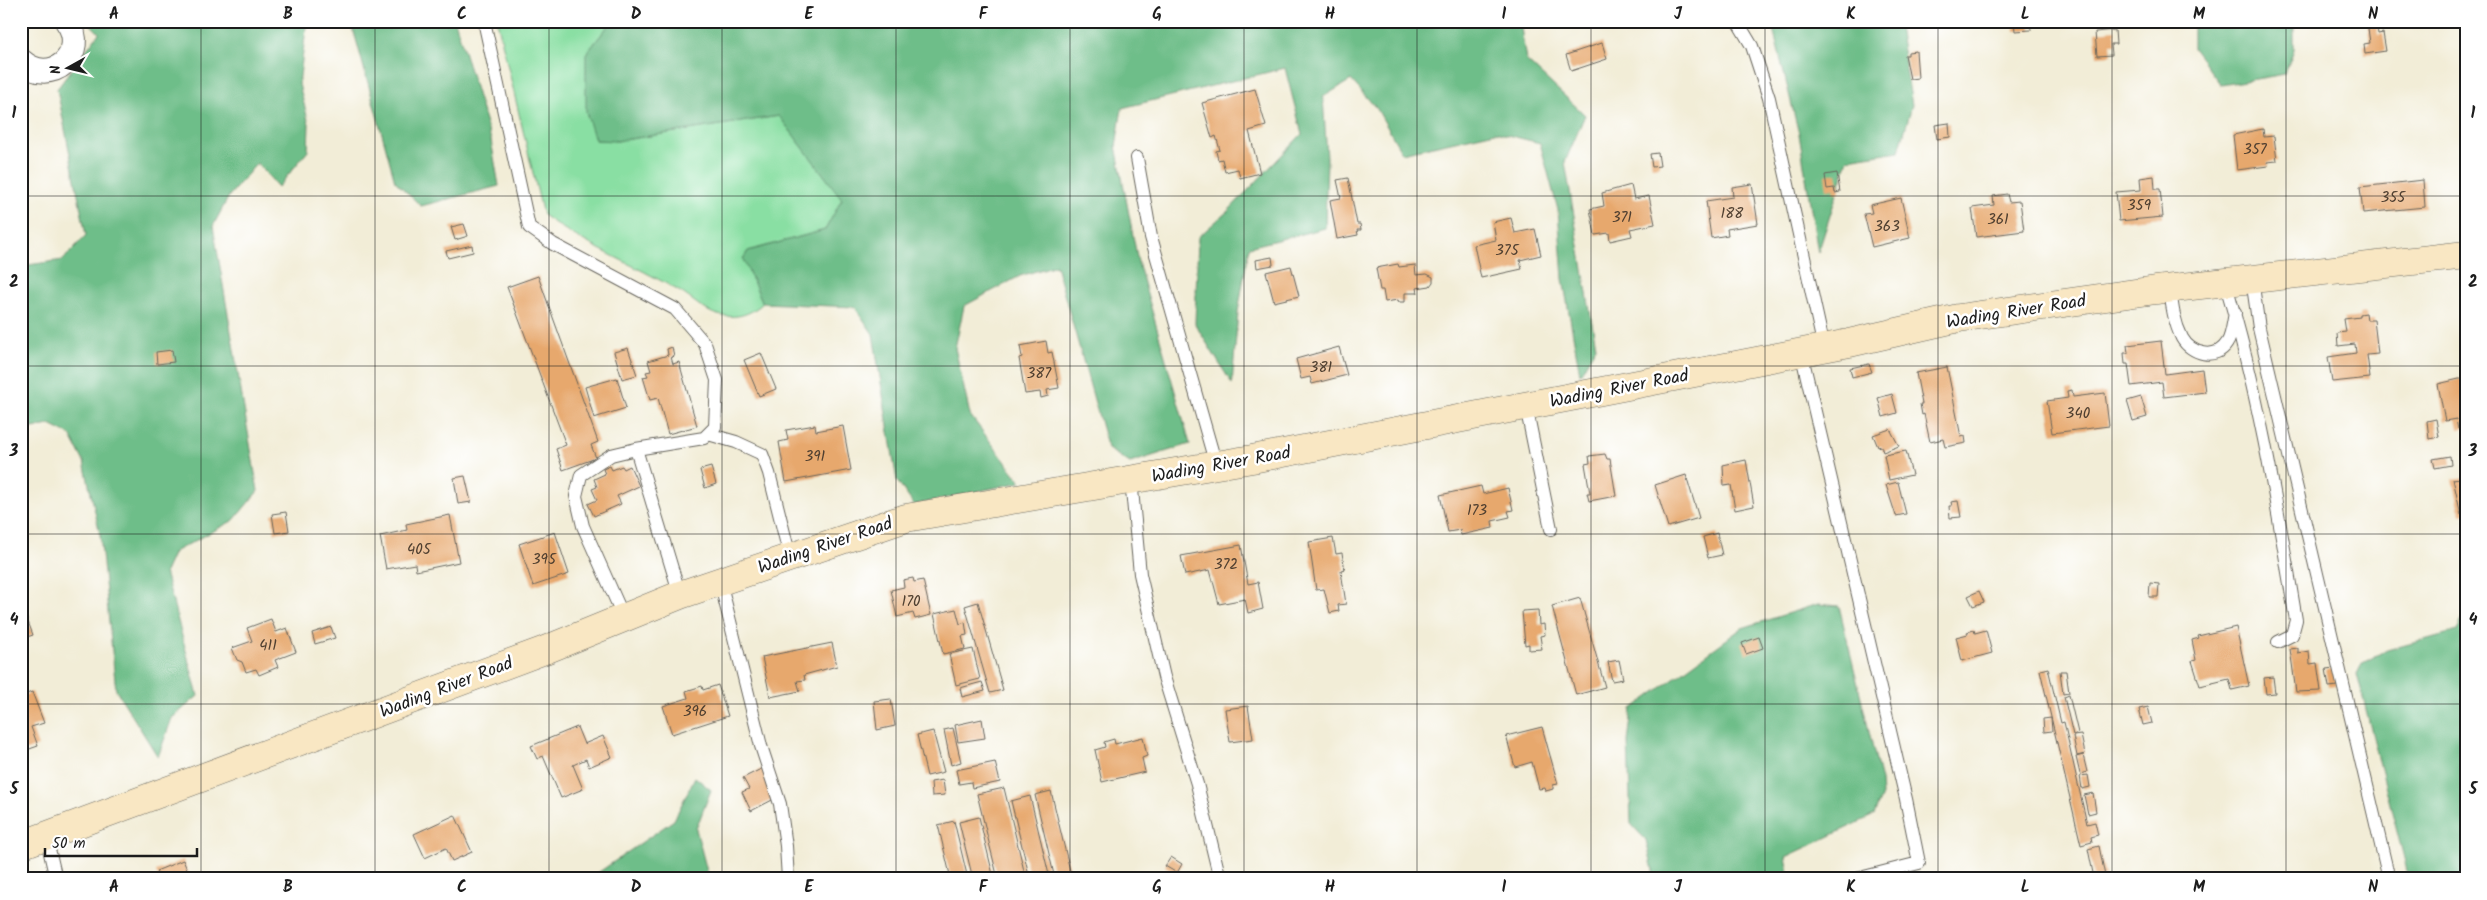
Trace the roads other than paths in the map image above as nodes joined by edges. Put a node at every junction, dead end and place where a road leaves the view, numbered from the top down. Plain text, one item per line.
1 (67, 21) edge
2 (484, 21) edge
3 (1737, 21) edge
4 (21, 61) edge
5 (1137, 158) dead end
6 (2466, 255) edge
7 (2252, 280) junction
8 (2226, 282) junction
9 (2170, 289) junction
10 (2235, 313) junction
11 (1813, 350) junction
12 (1526, 406) junction
13 (708, 434) junction
14 (636, 449) junction
15 (1216, 465) junction
16 (1131, 479) junction
17 (1551, 529) dead end
18 (790, 557) junction
19 (720, 581) junction
20 (680, 594) junction
21 (624, 618) junction
22 (2278, 642) dead end
23 (34, 841) edge
24 (1899, 874) edge
25 (56, 879) edge
26 (788, 879) edge
27 (1220, 879) edge
28 (1856, 879) edge
29 (2389, 879) edge

1 - 4 street
2 - 13 lane
3 - 11 lane
5 - 15 lane
6 - 7 main road, Wading River Road
7 - 8 main road, Wading River Road
7 - 29 lane
8 - 9 main road, Wading River Road
8 - 10 lane
9 - 10 lane
9 - 11 main road, Wading River Road
10 - 22 lane
11 - 12 main road, Wading River Road
11 - 24 lane
12 - 15 main road, Wading River Road
12 - 17 lane
13 - 14 lane
13 - 18 lane
14 - 20 lane
14 - 21 lane
15 - 16 main road, Wading River Road
16 - 18 main road, Wading River Road
16 - 27 lane
18 - 19 main road, Wading River Road
19 - 20 main road, Wading River Road
19 - 26 lane
20 - 21 main road, Wading River Road
21 - 23 main road, Wading River Road
23 - 25 lane
24 - 28 lane

